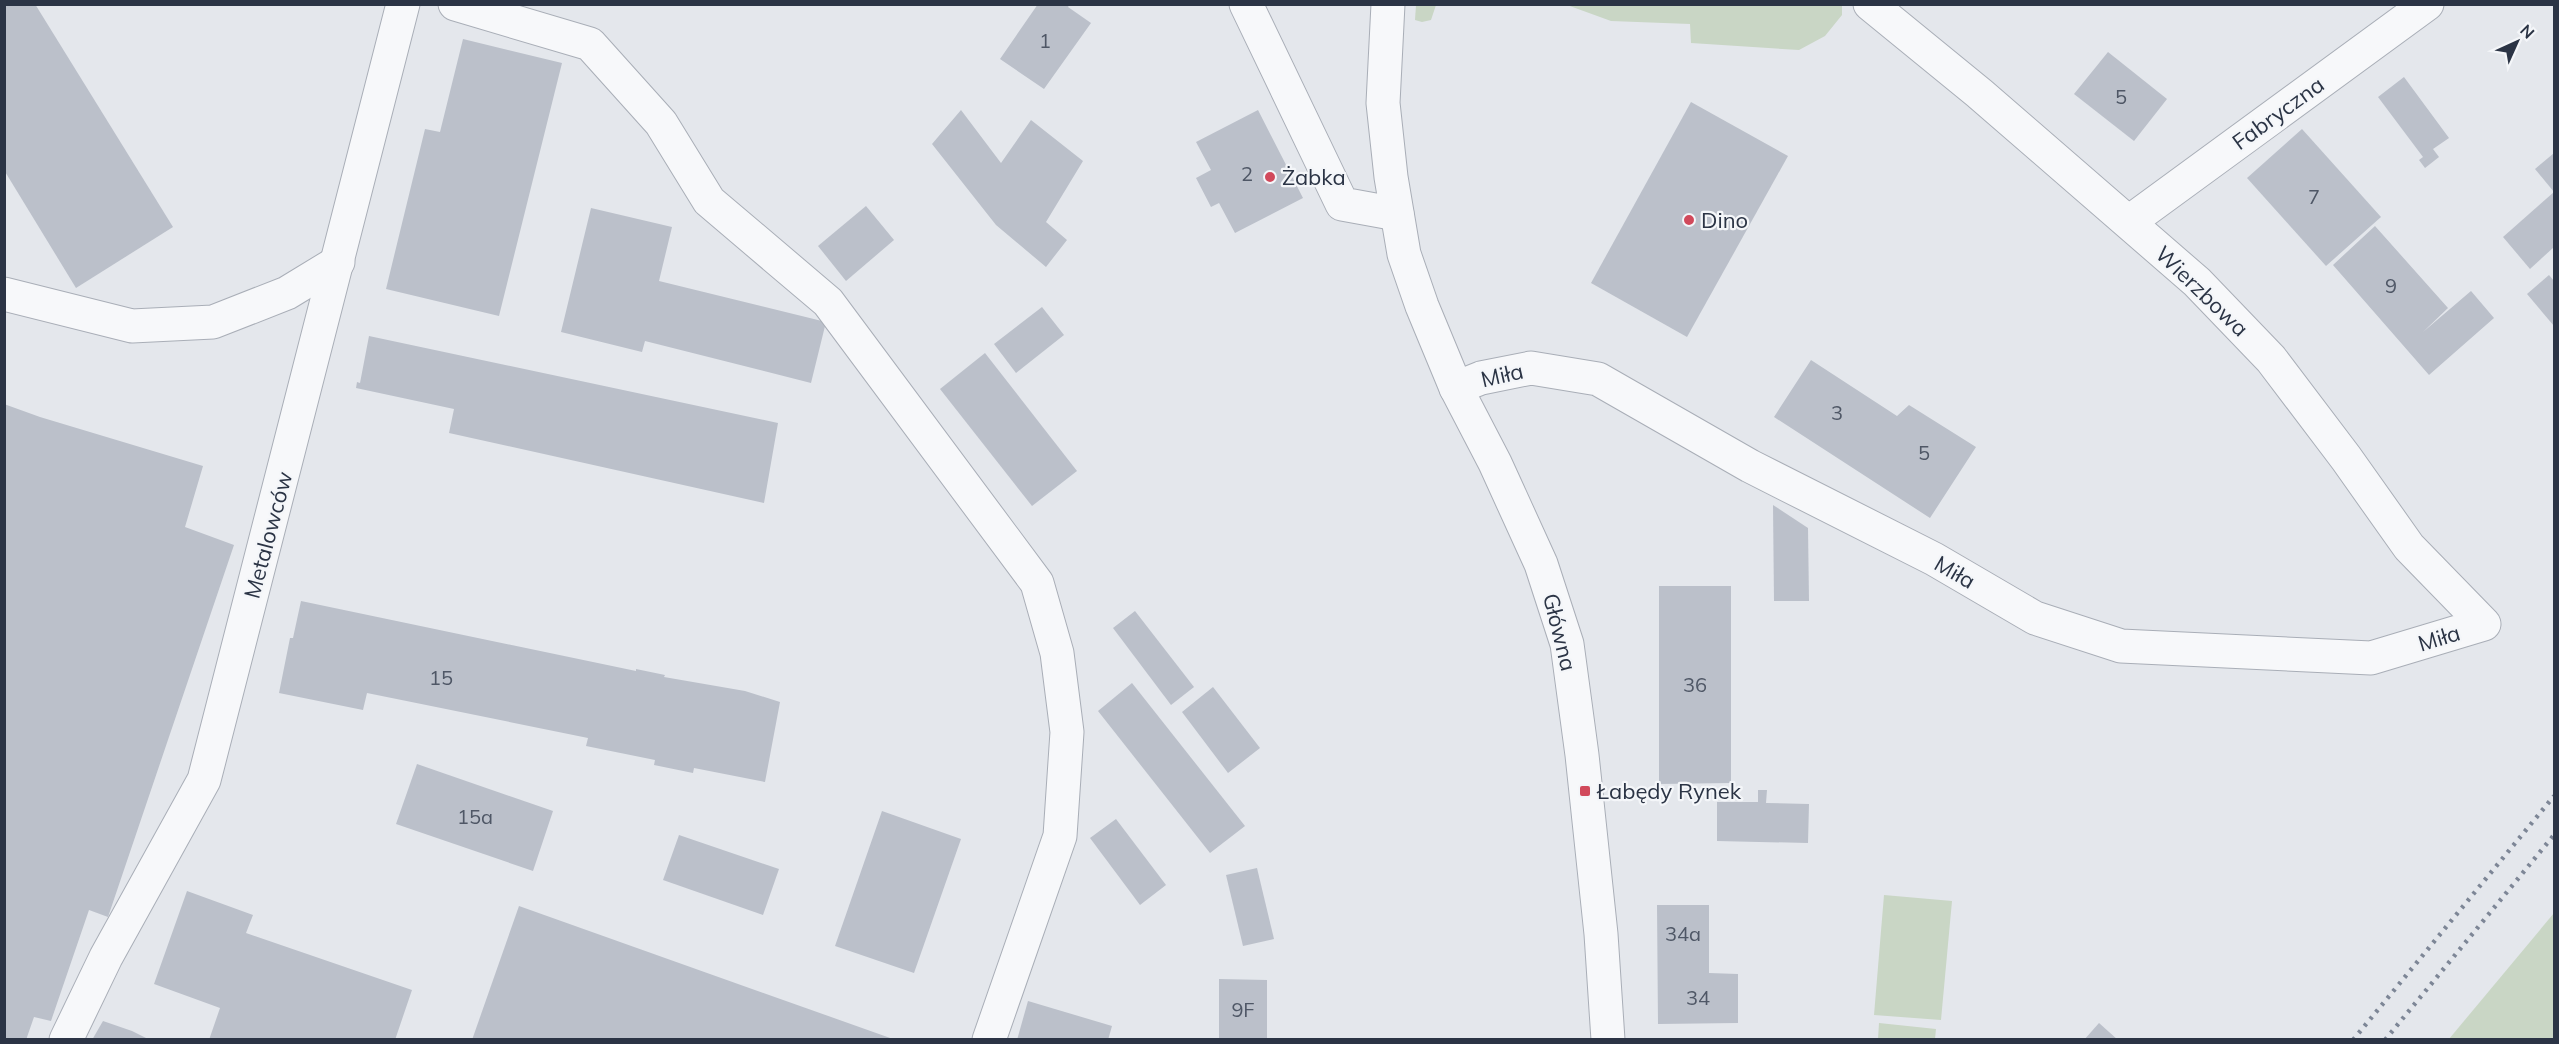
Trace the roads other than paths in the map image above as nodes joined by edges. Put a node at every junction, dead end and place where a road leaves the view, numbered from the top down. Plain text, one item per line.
1 (403, 4) edge
2 (455, 4) edge
3 (1246, 4) edge
4 (1388, 4) edge
5 (1870, 4) edge
6 (2427, 4) edge
7 (1397, 214) junction
8 (2129, 222) junction
9 (338, 262) junction
10 (4, 294) edge
11 (1456, 387) junction
12 (2484, 624) joint
13 (66, 1040) edge
14 (989, 1040) edge
15 (1608, 1040) edge

1 - 9 street, Metalowców
2 - 14 street
3 - 7 street
4 - 7 street, Główna
5 - 8 street, Wierzbowa
6 - 8 street, Fabryczna
7 - 11 street, Główna
8 - 12 street, Wierzbowa
9 - 10 street
9 - 13 street, Metalowców
11 - 12 street, Miła
11 - 15 street, Główna

